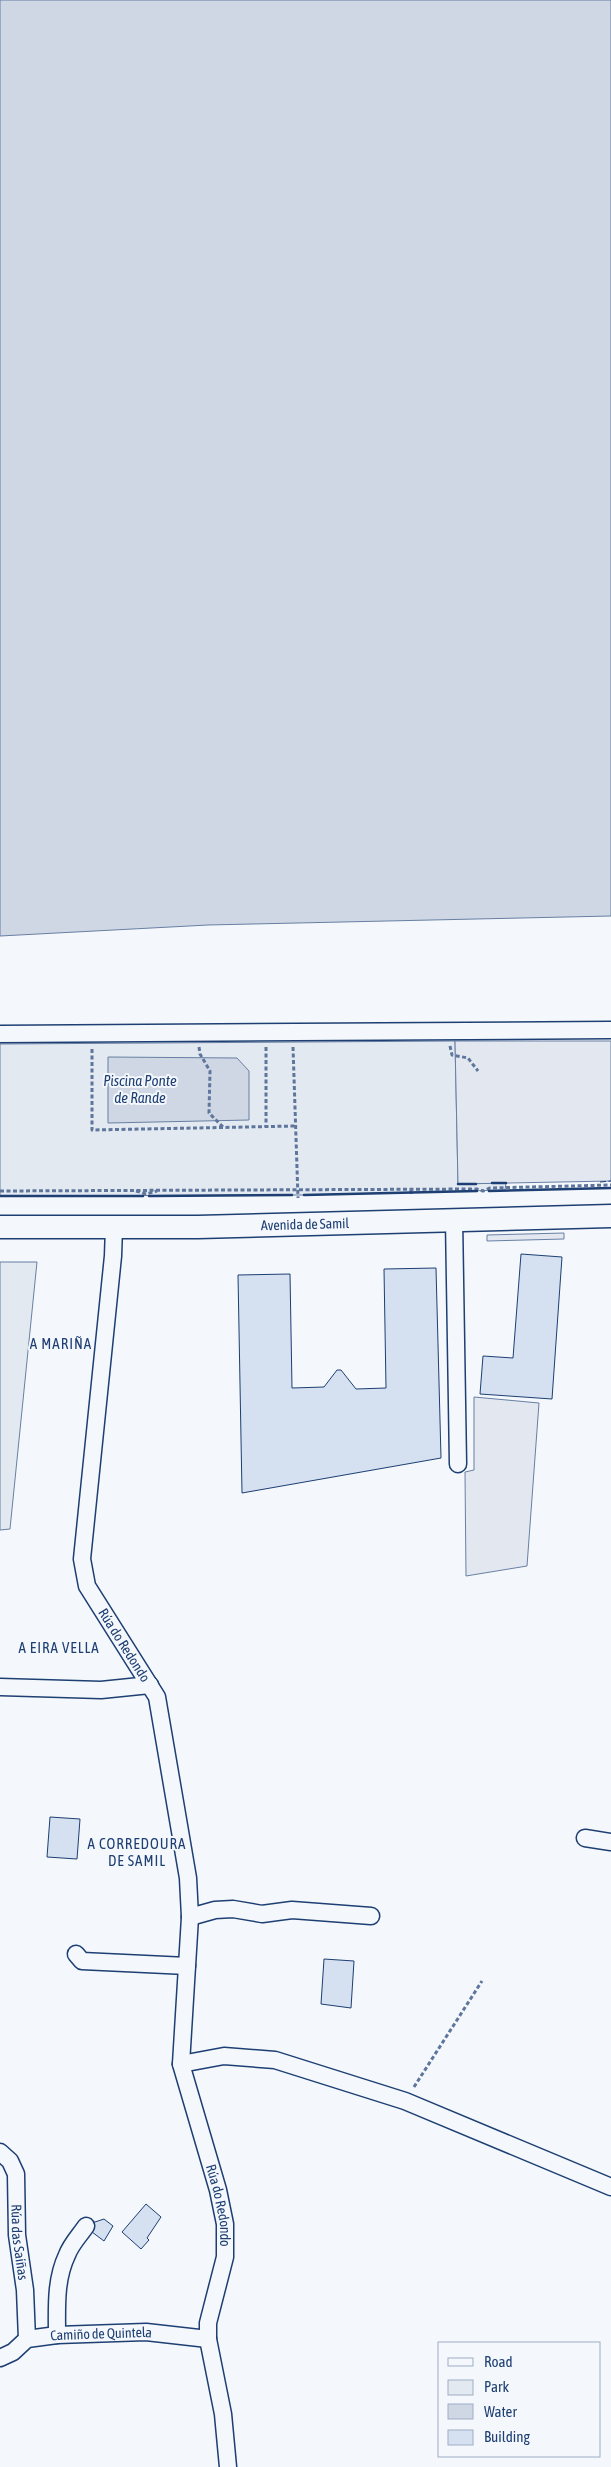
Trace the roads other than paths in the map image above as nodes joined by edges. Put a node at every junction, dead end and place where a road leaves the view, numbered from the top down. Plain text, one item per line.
1 (611, 1030) edge
2 (0, 1034) edge
3 (611, 1216) edge
4 (454, 1219) junction
5 (0, 1227) edge
6 (114, 1227) junction
7 (458, 1464) dead end
8 (150, 1684) junction
9 (0, 1687) edge
10 (585, 1838) dead end
11 (611, 1842) edge
12 (371, 1916) dead end
13 (190, 1917) junction
14 (76, 1954) dead end
15 (187, 1966) junction
16 (181, 2064) junction
17 (0, 2152) edge
18 (611, 2187) edge
19 (86, 2226) dead end
20 (57, 2335) junction
21 (27, 2339) junction
22 (208, 2339) junction
23 (0, 2358) edge
24 (228, 2467) edge

1 - 2 street
3 - 4 main road, Avenida de Samil
4 - 6 main road, Avenida de Samil
4 - 7 street
5 - 6 main road, Avenida de Samil
6 - 8 street, Rúa do Redondo
8 - 9 street
8 - 13 street, Rúa do Redondo
10 - 11 street
12 - 13 street
13 - 15 street, Rúa do Redondo
14 - 15 street
15 - 16 street, Rúa do Redondo
16 - 18 street
16 - 22 street, Rúa do Redondo
17 - 21 street, Rúa das Saíñas
19 - 20 street
20 - 21 street, Camiño de Quintela
20 - 22 street, Camiño de Quintela
21 - 23 street
22 - 24 street, Rúa do Redondo

